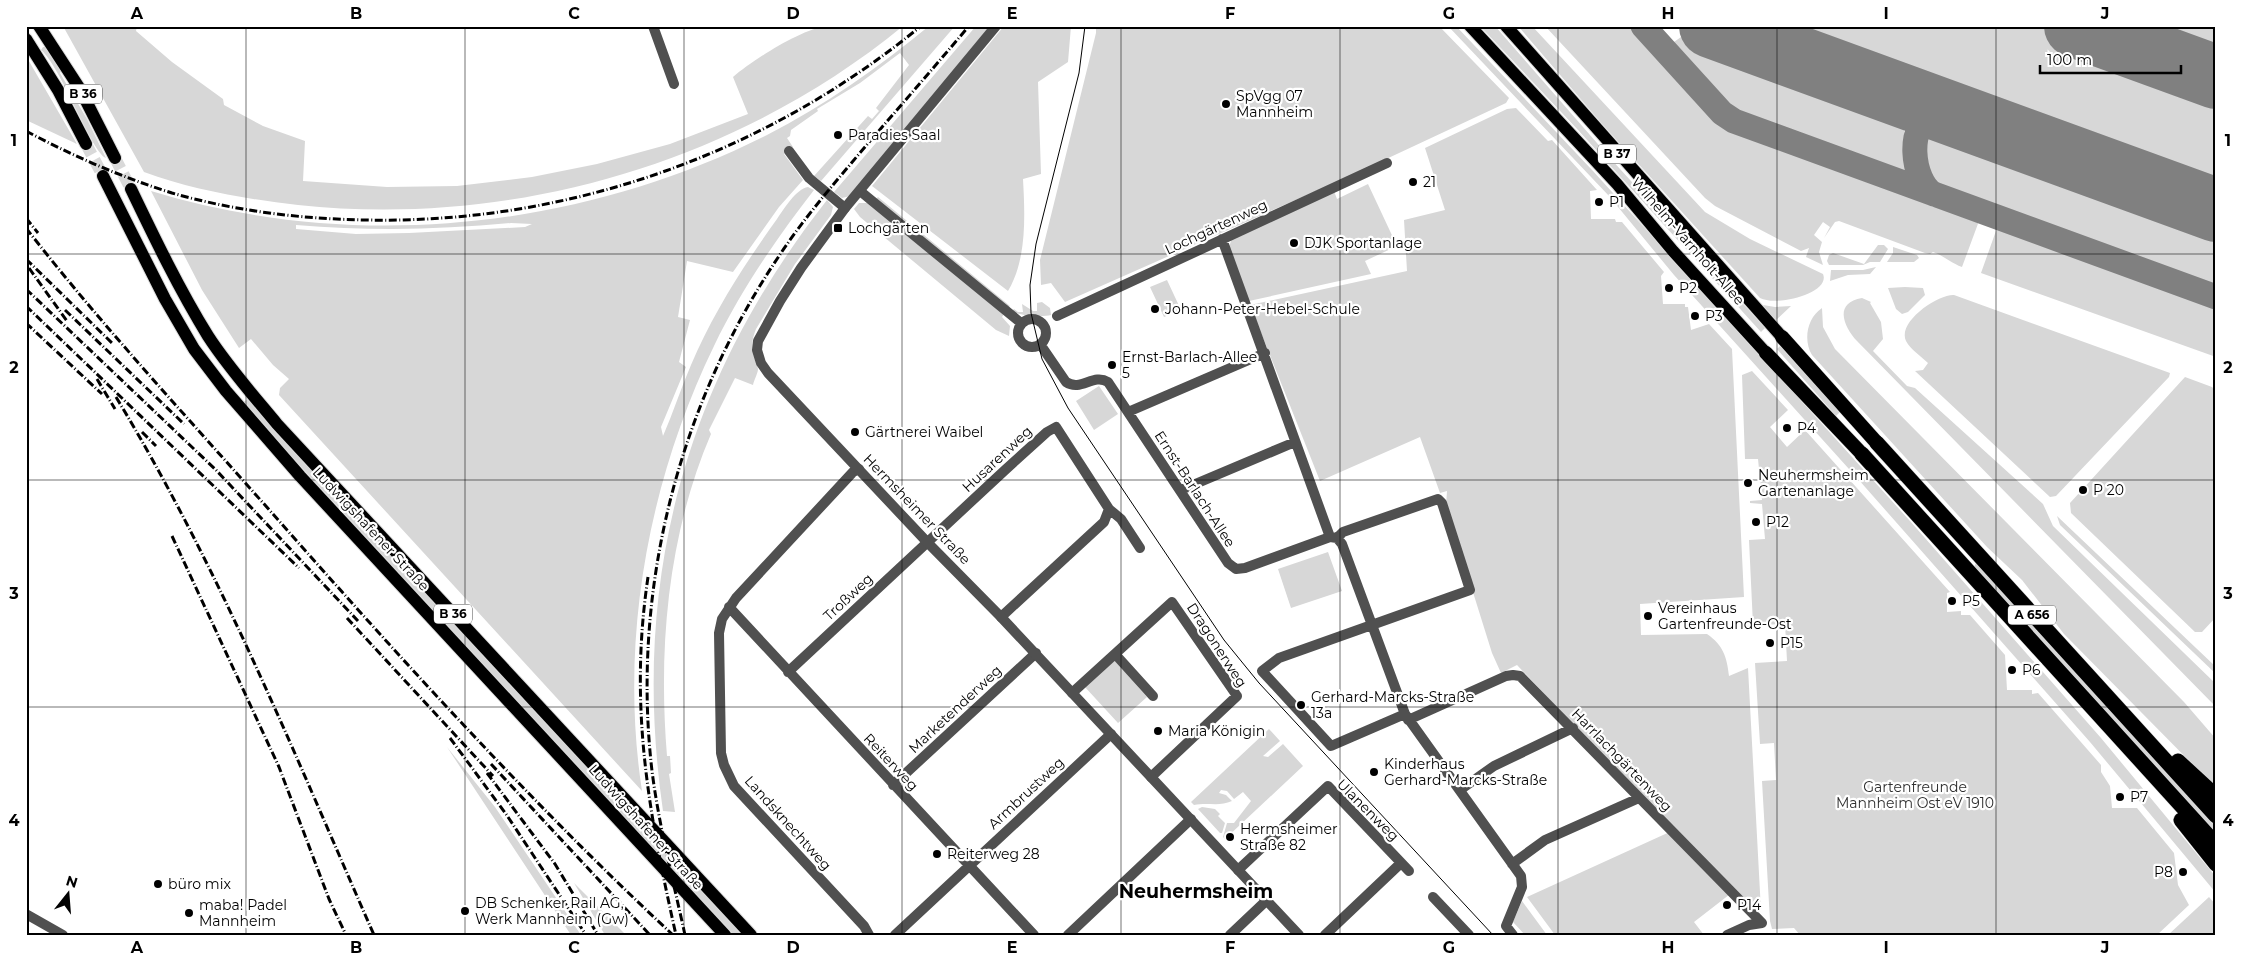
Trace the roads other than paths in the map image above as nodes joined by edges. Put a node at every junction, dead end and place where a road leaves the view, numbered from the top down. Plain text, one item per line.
1 (39, 26) edge
2 (653, 26) edge
3 (996, 26) edge
4 (1470, 26) edge
5 (1506, 26) edge
6 (26, 39) edge
7 (674, 84) dead end
8 (86, 144) tunnel mouth
9 (789, 151) dead end
10 (115, 158) tunnel mouth
11 (1387, 162) dead end
12 (103, 176) tunnel mouth
13 (131, 189) tunnel mouth
14 (860, 191) junction
15 (845, 208) junction
16 (1222, 239) junction
17 (1057, 316) dead end
18 (1021, 323) junction
19 (1782, 337) joint
20 (1040, 344) junction
21 (1264, 353) junction
22 (1766, 353) joint
23 (1128, 412) junction
24 (1295, 442) junction
25 (1877, 443) joint
26 (1862, 454) joint
27 (859, 469) junction
28 (1181, 490) junction
29 (1109, 509) junction
30 (1334, 538) junction
31 (928, 542) junction
32 (1140, 548) dead end
33 (729, 608) junction
34 (1002, 617) junction
35 (1372, 626) junction
36 (1036, 653) junction
37 (1115, 654) junction
38 (788, 672) junction
39 (1072, 693) junction
40 (1153, 696) dead end
41 (2118, 711) junction
42 (1407, 717) junction
43 (1573, 728) junction
44 (1111, 734) junction
45 (1151, 777) junction
46 (894, 785) junction
47 (1460, 790) junction
48 (2166, 790) junction
49 (2216, 796) edge
50 (1640, 798) junction
51 (2216, 816) edge
52 (1191, 819) junction
53 (2216, 844) edge
54 (1512, 864) junction
55 (2216, 864) edge
56 (969, 866) junction
57 (1238, 870) junction
58 (1433, 897) dead end
59 (1267, 900) junction
60 (26, 914) edge
61 (63, 935) edge
62 (725, 935) edge
63 (751, 935) edge
64 (869, 935) edge
65 (895, 935) edge
66 (1034, 935) edge
67 (1068, 935) edge
68 (1230, 935) edge
69 (1299, 935) edge
70 (1325, 935) edge
71 (1469, 935) edge
72 (1513, 935) edge
73 (1727, 935) edge

1 - 10 main road, B 36
2 - 7 street
3 - 14 street, Hermsheimer Straße
4 - 22 main road, Wilhelm-Varnholt-Allee / B 37
5 - 19 main road, Wilhelm-Varnholt-Allee / B 37
6 - 8 main road, B 36
9 - 15 street
11 - 16 street, Lochgärtenweg
12 - 62 main road, Ludwigshafener Straße / B 36
13 - 63 main road, Ludwigshafener Straße / B 36
14 - 15 street, Hermsheimer Straße
14 - 18 street
15 - 27 street, Hermsheimer Straße
16 - 17 street, Lochgärtenweg
16 - 21 street
18 - 20 street
18 - 20 street
19 - 25 highway, Wilhelm-Varnholt-Allee / B 37
20 - 23 street, Ernst-Barlach-Allee
21 - 23 street
21 - 24 street
22 - 26 highway, Wilhelm-Varnholt-Allee / B 37
23 - 28 street, Ernst-Barlach-Allee
24 - 28 street
24 - 30 street
25 - 41 highway, A 656
26 - 48 highway, A 656
27 - 31 street, Hermsheimer Straße
27 - 33 street, Landsknechtweg
28 - 30 street, Ernst-Barlach-Allee
29 - 31 street, Husarenweg
29 - 32 street
29 - 34 street
30 - 35 street
30 - 35 street
31 - 34 street, Hermsheimer Straße
31 - 38 street, Troßweg
33 - 38 street, Reiterweg
33 - 64 street, Landsknechtweg
34 - 36 street, Hermsheimer Straße
35 - 42 street
35 - 42 street, Harrlachgärtenweg
36 - 39 street, Hermsheimer Straße
36 - 46 street, Marketenderweg
37 - 39 street, Dragonerweg
37 - 40 street
37 - 45 street, Dragonerweg
38 - 46 street, Reiterweg
39 - 44 street, Hermsheimer Straße
41 - 49 highway
41 - 51 highway, A 656
42 - 43 street, Harrlachgärtenweg
42 - 47 street
43 - 47 street
43 - 50 street, Harrlachgärtenweg
44 - 45 street, Hermsheimer Straße
44 - 56 street, Armbrustweg
45 - 52 street, Hermsheimer Straße
46 - 56 street, Reiterweg
47 - 54 street
48 - 53 highway, A 656
48 - 55 highway
50 - 54 street
50 - 73 street, Harrlachgärtenweg
52 - 57 street, Hermsheimer Straße
52 - 67 street
54 - 72 street
56 - 65 street, Armbrustweg
56 - 66 street, Reiterweg
57 - 59 street, Hermsheimer Straße
57 - 70 street, Ulanenweg
58 - 71 street
59 - 68 street
59 - 69 street, Hermsheimer Straße
60 - 61 street

